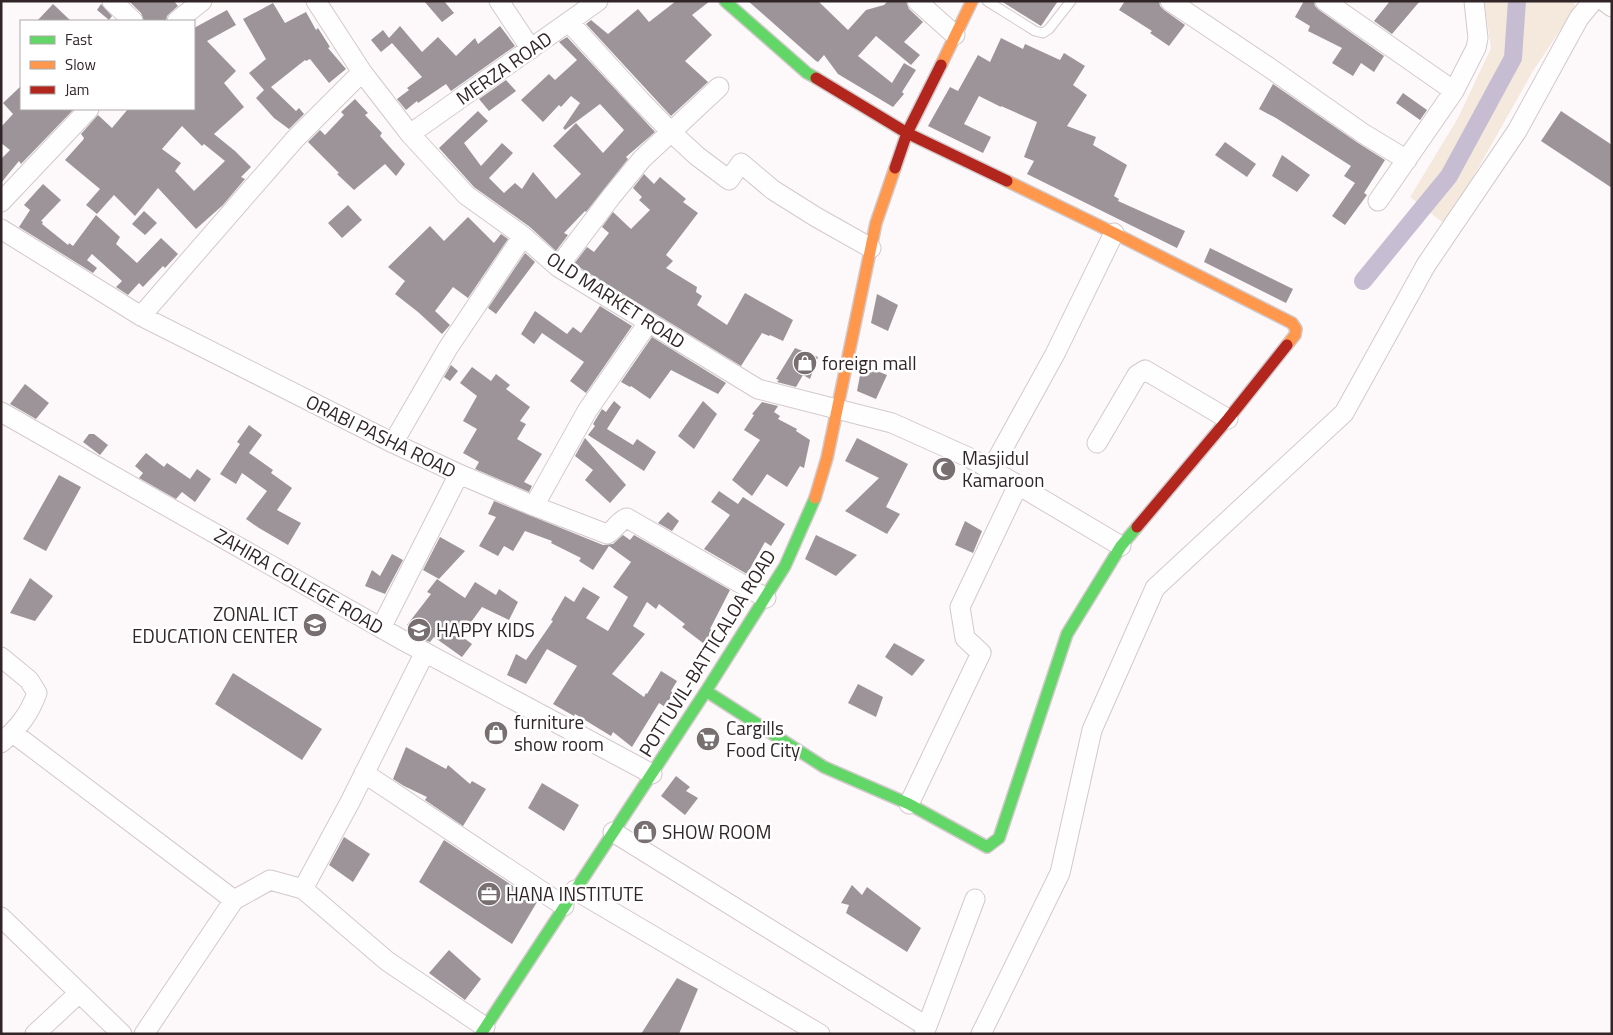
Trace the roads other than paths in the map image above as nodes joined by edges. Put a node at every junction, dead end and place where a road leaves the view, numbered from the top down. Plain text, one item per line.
1 (112, 1) edge
2 (202, 1) edge
3 (316, 1) edge
4 (499, 1) edge
5 (598, 1) edge
6 (725, 1) edge
7 (917, 1) edge
8 (972, 1) edge
9 (987, 1) edge
10 (1071, 1) edge
11 (1170, 1) edge
12 (1325, 1) edge
13 (1474, 1) edge
14 (1594, 1) edge
15 (1604, 1) edge
16 (1612, 7) edge
17 (132, 20) edge
18 (178, 20) edge
19 (569, 22) junction
20 (955, 35) junction
21 (531, 49) junction
22 (362, 72) junction
23 (719, 87) dead end
24 (1454, 91) junction
25 (88, 110) edge
26 (672, 132) junction
27 (907, 133) junction
28 (410, 134) junction
29 (1407, 160) junction
30 (1378, 201) dead end
31 (1, 202) edge
32 (1, 229) edge
33 (1114, 233) junction
34 (523, 236) junction
35 (871, 248) junction
36 (558, 267) junction
37 (141, 316) junction
38 (648, 323) junction
39 (837, 410) junction
40 (1, 412) edge
41 (1228, 419) junction
42 (1097, 442) dead end
43 (393, 443) junction
44 (991, 470) junction
45 (459, 474) junction
46 (1018, 485) junction
47 (534, 506) junction
48 (1121, 546) junction
49 (766, 598) junction
50 (382, 628) junction
51 (424, 652) junction
52 (1, 657) edge
53 (706, 691) junction
54 (7, 738) edge
55 (364, 773) junction
56 (652, 774) junction
57 (908, 804) junction
58 (613, 832) junction
59 (303, 889) junction
60 (575, 890) junction
61 (975, 899) dead end
62 (234, 900) junction
63 (564, 906) junction
64 (1, 917) edge
65 (80, 993) junction
66 (925, 1030) edge
67 (483, 1031) edge
68 (35, 1034) edge
69 (122, 1034) edge
70 (144, 1034) edge
71 (820, 1034) edge
72 (982, 1034) edge

1 - 17 street
2 - 18 street
3 - 22 street, OLD MARKET ROAD
4 - 21 street
5 - 19 street, MERZA ROAD
6 - 27 main road
7 - 20 street
8 - 20 main road, POTTUVIL-BATTICALOA ROAD
9 - 10 lane
11 - 29 street
12 - 24 street
13 - 24 street
14 - 72 street
15 - 16 street
19 - 21 street, MERZA ROAD
19 - 26 street
20 - 27 main road, POTTUVIL-BATTICALOA ROAD
21 - 28 street, MERZA ROAD
22 - 28 street, OLD MARKET ROAD
22 - 37 street
23 - 26 street
24 - 29 street
25 - 31 street
26 - 35 street
26 - 36 street
27 - 33 main road
27 - 35 main road, POTTUVIL-BATTICALOA ROAD
28 - 34 street, OLD MARKET ROAD
29 - 30 street
32 - 37 street, ORABI PASHA ROAD
33 - 41 main road
33 - 44 street
34 - 36 street, OLD MARKET ROAD
34 - 43 street
35 - 39 main road, POTTUVIL-BATTICALOA ROAD
36 - 38 street, OLD MARKET ROAD
37 - 43 street, ORABI PASHA ROAD
38 - 39 street, OLD MARKET ROAD
38 - 47 street
39 - 44 street, OLD MARKET ROAD
39 - 49 main road, POTTUVIL-BATTICALOA ROAD
40 - 50 street, ZAHIRA COLLEGE ROAD
41 - 42 street
41 - 48 main road
43 - 45 street, ORABI PASHA ROAD
44 - 46 street, OLD MARKET ROAD
45 - 47 street, ORABI PASHA ROAD
45 - 50 street
46 - 48 street, OLD MARKET ROAD
46 - 57 street
47 - 49 street, ORABI PASHA ROAD
48 - 57 main road
49 - 53 main road, POTTUVIL-BATTICALOA ROAD
50 - 51 street, ZAHIRA COLLEGE ROAD
51 - 55 street
51 - 56 street, ZAHIRA COLLEGE ROAD
52 - 54 street
53 - 56 main road, POTTUVIL-BATTICALOA ROAD
53 - 57 main road
54 - 62 street
55 - 59 street
55 - 63 street
56 - 58 main road, POTTUVIL-BATTICALOA ROAD
58 - 60 main road, POTTUVIL-BATTICALOA ROAD
58 - 66 street
59 - 62 street
59 - 67 street
60 - 63 main road, POTTUVIL-BATTICALOA ROAD
60 - 71 street
61 - 66 street
62 - 70 street
63 - 67 main road, POTTUVIL-BATTICALOA ROAD
64 - 65 street
65 - 68 street
65 - 69 street

